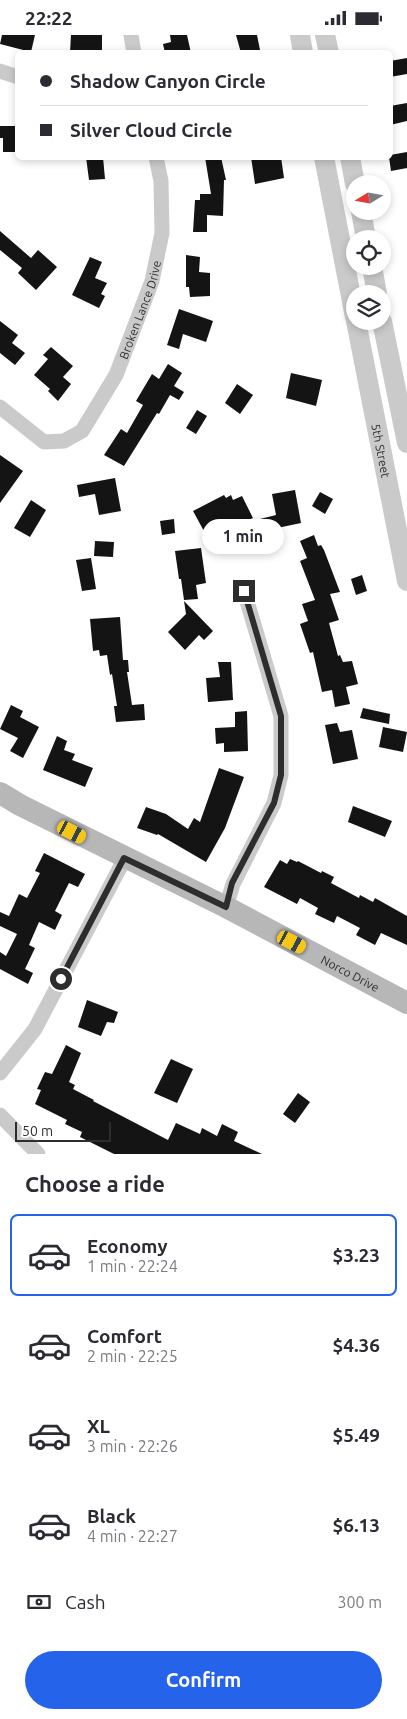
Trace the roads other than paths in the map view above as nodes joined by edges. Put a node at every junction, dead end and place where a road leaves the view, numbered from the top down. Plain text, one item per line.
1 (131, 35) edge
2 (300, 35) edge
3 (325, 35) edge
4 (134, 50) edge
5 (302, 50) edge
6 (328, 50) edge
7 (0, 71) edge
8 (15, 76) edge
9 (157, 160) edge
10 (325, 160) edge
11 (351, 160) edge
12 (353, 175) edge
13 (349, 285) edge
14 (358, 330) edge
15 (384, 330) edge
16 (0, 407) edge
17 (407, 443) edge
18 (407, 581) edge
19 (244, 591) dead end
20 (0, 793) edge
21 (124, 858) junction
22 (226, 907) junction
23 (407, 1003) edge
24 (0, 1073) edge
25 (0, 1115) edge
26 (38, 1154) edge

1 - 4 street
2 - 5 street
3 - 6 street
7 - 8 street
9 - 16 street, Broken Lance Drive
10 - 13 street
11 - 12 street
14 - 18 street, 5th Street
15 - 17 street
19 - 22 street
20 - 21 main road, Norco Drive
21 - 22 main road, Norco Drive
21 - 24 street
22 - 23 main road, Norco Drive
25 - 26 street

